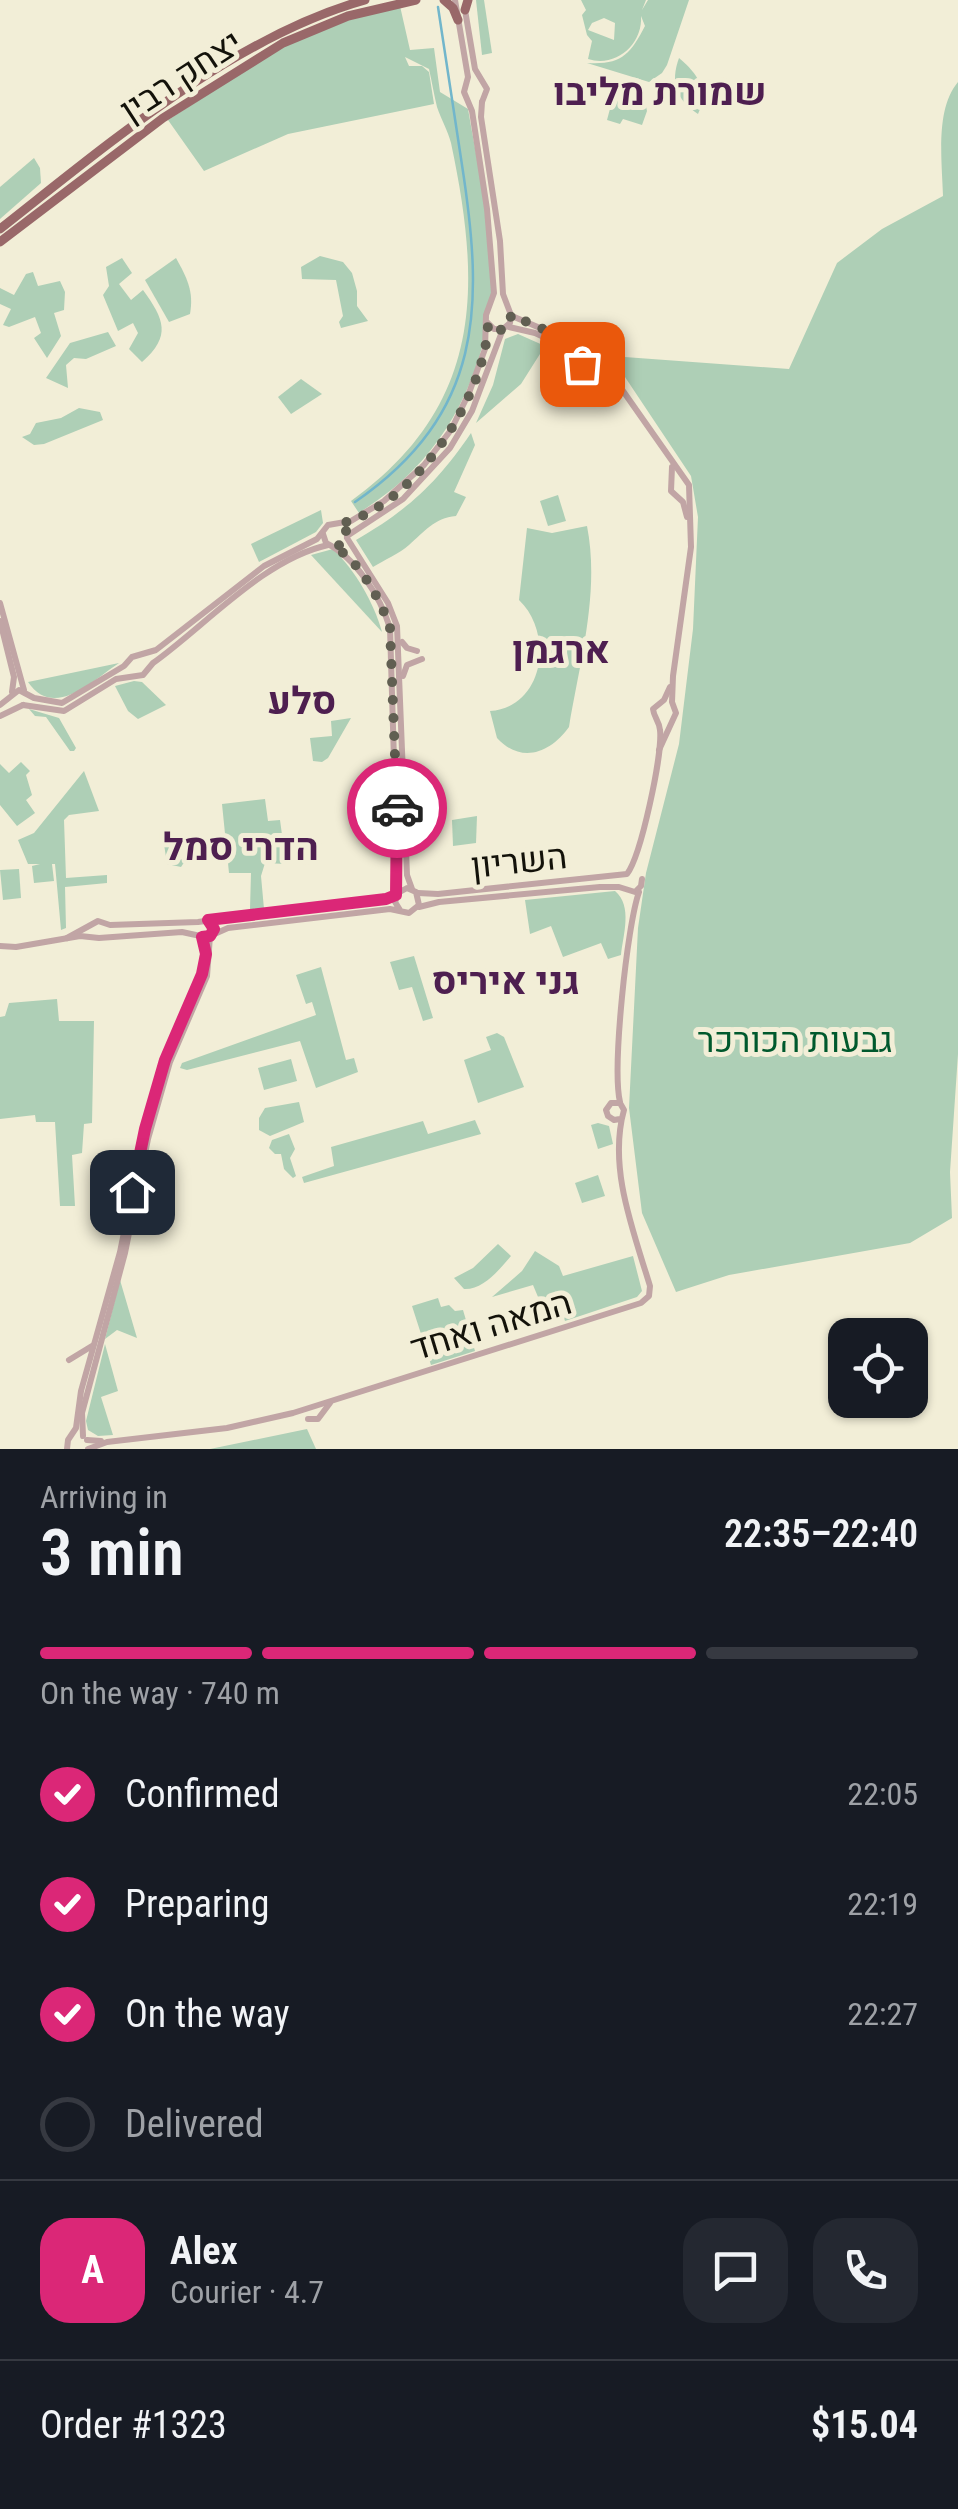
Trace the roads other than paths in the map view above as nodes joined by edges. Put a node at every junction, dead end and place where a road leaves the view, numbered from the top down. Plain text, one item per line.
1 (366, 0) edge
2 (416, 0) edge
3 (444, 0) edge
4 (456, 0) edge
5 (466, 3) edge
6 (458, 20) junction
7 (482, 82) junction
8 (467, 84) junction
9 (468, 100) junction
10 (482, 102) junction
11 (0, 229) edge
12 (0, 242) edge
13 (509, 311) junction
14 (488, 312) junction
15 (488, 324) junction
16 (505, 328) junction
17 (582, 346) junction
18 (577, 355) junction
19 (600, 355) junction
20 (590, 366) junction
21 (620, 386) junction
22 (669, 458) junction
23 (684, 479) junction
24 (672, 482) junction
25 (688, 493) junction
26 (679, 497) junction
27 (339, 524) junction
28 (324, 533) junction
29 (690, 533) junction
30 (347, 537) junction
31 (331, 546) junction
32 (0, 603) edge
33 (0, 620) edge
34 (398, 633) junction
35 (142, 656) junction
36 (128, 663) junction
37 (148, 668) junction
38 (135, 676) junction
39 (402, 682) junction
40 (25, 693) junction
41 (11, 695) junction
42 (668, 701) junction
43 (0, 705) edge
44 (22, 706) junction
45 (0, 716) edge
46 (658, 721) junction
47 (669, 722) junction
48 (659, 750) junction
49 (396, 758) junction
50 (396, 786) junction
51 (639, 850) junction
52 (627, 874) junction
53 (642, 879) junction
54 (640, 888) junction
55 (626, 889) junction
56 (415, 891) junction
57 (397, 894) junction
58 (418, 908) junction
59 (400, 910) junction
60 (632, 916) junction
61 (208, 920) junction
62 (198, 922) junction
63 (106, 924) junction
64 (91, 925) junction
65 (205, 935) junction
66 (99, 937) junction
67 (68, 938) junction
68 (0, 946) edge
69 (16, 946) junction
70 (0, 954) edge
71 (617, 1103) junction
72 (616, 1119) junction
73 (93, 1345) junction
74 (69, 1360) dead end
75 (315, 1408) junction
76 (278, 1417) junction
77 (308, 1420) junction
78 (73, 1436) junction
79 (85, 1438) junction
80 (107, 1442) junction
81 (66, 1446) edge
82 (58, 1449) edge
83 (88, 1449) edge

1 - 11 main road, יצחק רבין
2 - 12 main road, יצחק רבין
3 - 6 main road
4 - 6 street
5 - 7 street
6 - 8 street
7 - 8 street
7 - 10 street
8 - 9 street
9 - 10 street
9 - 14 street
10 - 13 street
13 - 14 street
13 - 16 street
13 - 17 street
14 - 15 street
15 - 16 street
15 - 27 street
16 - 18 street
16 - 30 street
17 - 18 street
17 - 19 street
18 - 20 street
19 - 20 street
19 - 21 street
20 - 21 street
21 - 22 street
22 - 23 street
22 - 24 street
23 - 24 street
23 - 25 street
24 - 26 street
25 - 26 street
25 - 29 street
26 - 29 street
27 - 28 street
27 - 30 street
28 - 31 street
28 - 35 street
29 - 42 street
30 - 31 street
30 - 34 street
31 - 37 street
31 - 49 street
32 - 40 street
33 - 41 street
34 - 39 street
34 - 39 street
35 - 36 street
35 - 37 street
36 - 38 street
36 - 40 street
37 - 38 street
38 - 44 street
39 - 56 street
40 - 41 street
40 - 44 street
41 - 43 street
41 - 44 street
42 - 46 street
42 - 47 street
44 - 45 street
46 - 47 street
46 - 48 street
47 - 48 street
48 - 51 street
49 - 50 street
49 - 50 street
50 - 57 street
51 - 52 street
51 - 53 street
52 - 53 street
52 - 55 street
52 - 56 street, השריון
53 - 54 street
54 - 55 street
54 - 60 street
55 - 58 street, השריון
55 - 60 street
56 - 57 street
56 - 58 street
57 - 59 street
57 - 61 street
58 - 59 street
59 - 65 street
60 - 71 street
61 - 62 street
61 - 65 street
62 - 63 street
62 - 65 street
63 - 64 street
63 - 66 street
64 - 66 street
64 - 67 street
65 - 66 street
65 - 73 street
65 - 79 street
66 - 67 street
67 - 69 street
68 - 69 street
69 - 70 street
71 - 72 street
71 - 72 street
72 - 75 street, המאה ואחד
73 - 74 street
73 - 78 street
75 - 76 street, המאה ואחד
75 - 77 street
75 - 77 street
76 - 77 street, המאה ואחד
76 - 80 street, המאה ואחד
78 - 79 street, המאה ואחד
78 - 81 street
79 - 80 street, המאה ואחד
79 - 83 street
80 - 83 street, המאה ואחד
81 - 82 street

